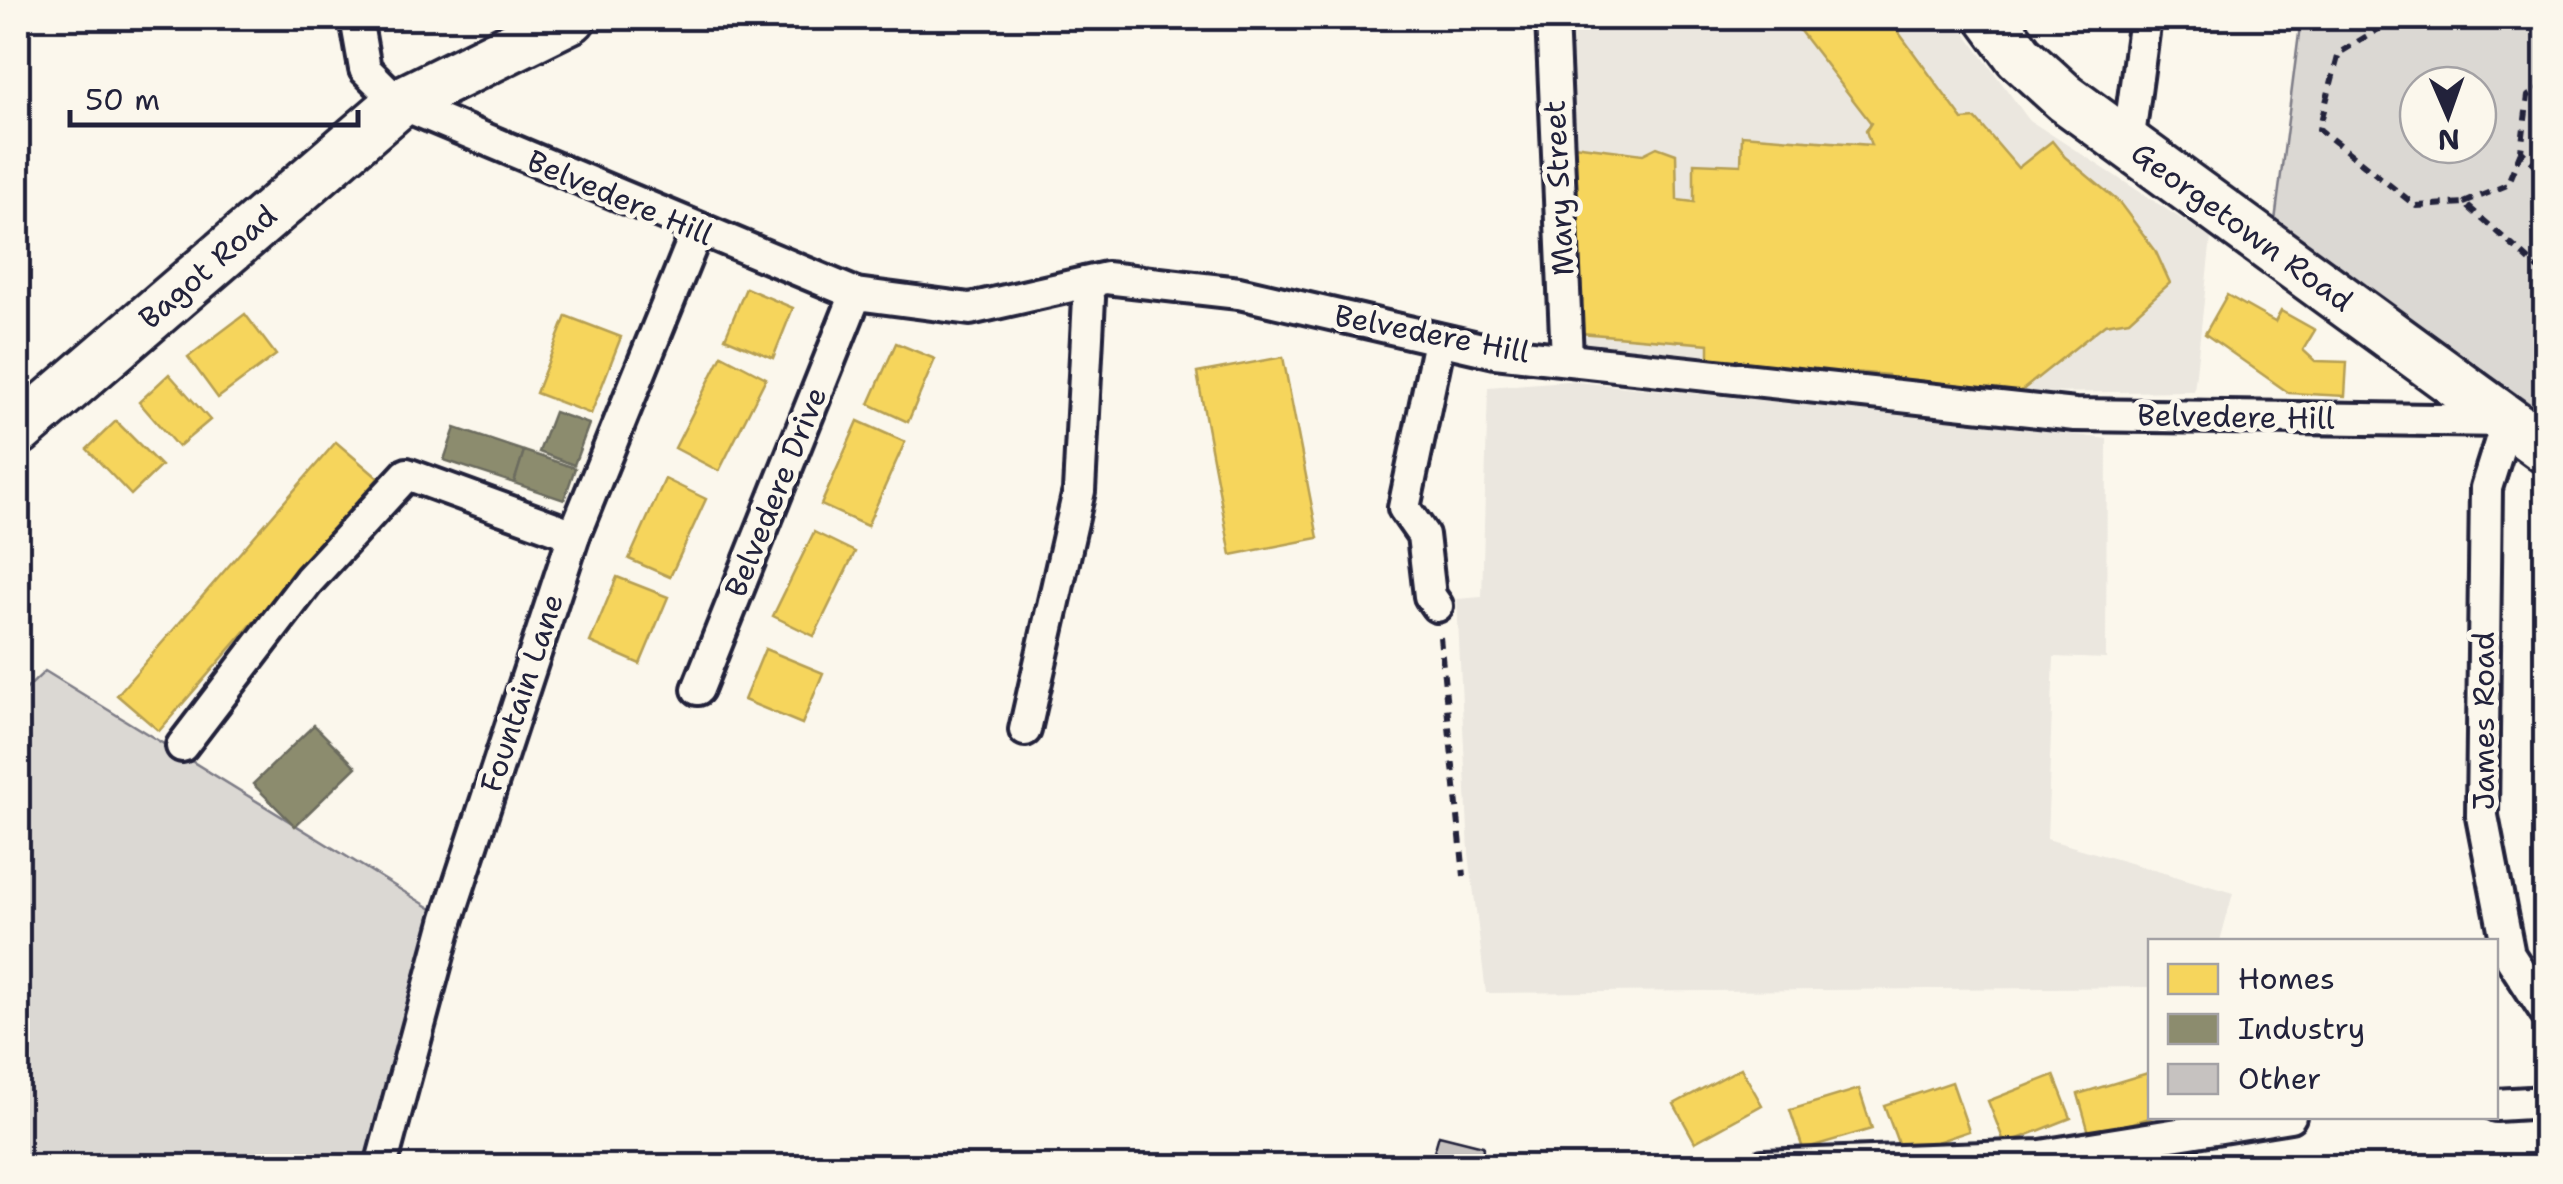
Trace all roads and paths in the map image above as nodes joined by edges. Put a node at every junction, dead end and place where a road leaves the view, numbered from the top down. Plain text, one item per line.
1 (356, 18) edge
2 (572, 18) edge
3 (1552, 18) edge
4 (1991, 18) edge
5 (2145, 18) edge
6 (2397, 18) edge
7 (2440, 18) edge
8 (2546, 25) edge
9 (2546, 85) edge
10 (399, 103) junction
11 (2128, 144) junction
12 (2522, 151) junction
13 (2546, 176) edge
14 (2464, 203) junction
15 (697, 231) junction
16 (2546, 275) edge
17 (1086, 283) junction
18 (856, 294) junction
19 (1439, 341) junction
20 (1567, 358) junction
21 (2507, 421) junction
22 (20, 426) edge
23 (2546, 449) edge
24 (574, 534) junction
25 (1437, 606) joint
26 (698, 689) dead end
27 (1025, 730) dead end
28 (182, 746) dead end
29 (1464, 876) dead end
30 (2546, 1012) edge
31 (2546, 1102) edge
32 (2498, 1105) edge
33 (2271, 1119) edge
34 (381, 1166) edge
35 (1763, 1166) edge

1 - 10 street
2 - 10 main road
3 - 20 street, Mary Street
4 - 11 main road, Georgetown Road
5 - 11 street
6 - 14 path
7 - 8 path
9 - 12 path
10 - 15 street, Belvedere Hill
10 - 22 main road, Bagot Road
11 - 21 main road, Georgetown Road
12 - 13 path
12 - 14 path
14 - 16 path
15 - 18 street, Belvedere Hill
15 - 24 street, Fountain Lane
17 - 18 street, Belvedere Hill
17 - 19 street, Belvedere Hill
17 - 27 street
18 - 26 street, Belvedere Drive
19 - 20 street, Belvedere Hill
19 - 25 street
20 - 21 street, Belvedere Hill
21 - 23 main road, Georgetown Road
21 - 30 street, James Road
24 - 28 street
24 - 34 street, Fountain Lane
25 - 29 path
31 - 32 street
33 - 35 street

